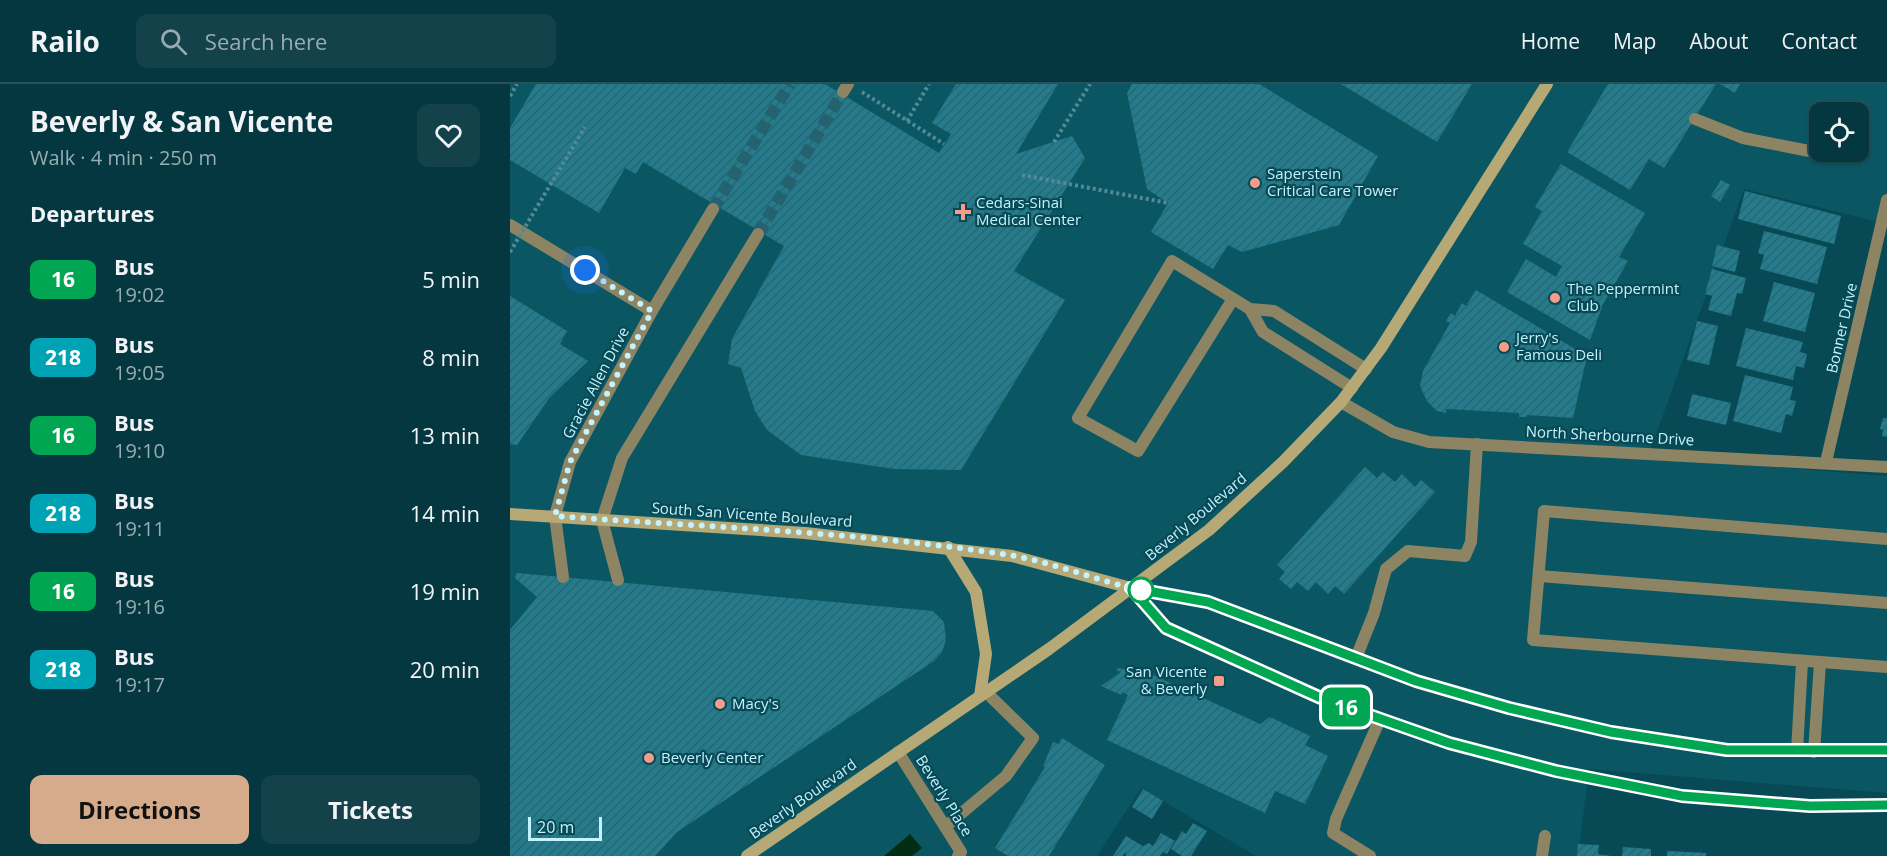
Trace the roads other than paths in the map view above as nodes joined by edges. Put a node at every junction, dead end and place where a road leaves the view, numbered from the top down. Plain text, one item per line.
1 (1546, 84) edge
2 (1695, 119) dead end
3 (1809, 151) edge
4 (1887, 200) edge
5 (714, 208) tunnel mouth
6 (510, 225) edge
7 (758, 234) tunnel mouth
8 (1233, 299) junction
9 (1250, 309) junction
10 (652, 311) junction
11 (1366, 369) junction
12 (1352, 388) junction
13 (1341, 402) junction
14 (1477, 444) junction
15 (1826, 462) junction
16 (1887, 467) edge
17 (510, 514) edge
18 (555, 516) junction
19 (602, 520) junction
20 (1887, 538) edge
21 (948, 547) junction
22 (1539, 576) junction
23 (562, 577) dead end
24 (618, 580) dead end
25 (1131, 588) junction
26 (1887, 603) edge
27 (1356, 658) junction
28 (1802, 662) junction
29 (1820, 663) junction
30 (1887, 667) edge
31 (983, 694) junction
32 (1380, 719) junction
33 (1887, 750) edge
34 (1797, 751) junction
35 (898, 752) junction
36 (1814, 752) junction
37 (1887, 805) edge
38 (945, 827) junction
39 (1545, 836) dead end
40 (961, 855) edge
41 (747, 856) edge
42 (1370, 856) edge
43 (1542, 856) edge

1 - 11 main road, Beverly Boulevard
2 - 3 street
4 - 15 street, Bonner Drive
5 - 10 street, Gracie Allen Drive
6 - 10 street
7 - 19 street
8 - 8 street
8 - 9 street
9 - 11 street
9 - 12 street
10 - 18 street, Gracie Allen Drive
11 - 12 main road, Beverly Boulevard
12 - 13 main road, Beverly Boulevard
13 - 14 street, North Sherbourne Drive
13 - 25 main road, Beverly Boulevard
14 - 15 street, North Sherbourne Drive
14 - 27 street
15 - 16 street, North Sherbourne Drive
17 - 18 main road, South San Vicente Boulevard
18 - 19 main road, South San Vicente Boulevard
18 - 23 street
19 - 21 main road, South San Vicente Boulevard
19 - 24 street
20 - 22 street
21 - 25 main road, South San Vicente Boulevard
21 - 31 main road
22 - 26 street
22 - 28 street
25 - 27 main road, South San Vicente Boulevard
25 - 31 main road, Beverly Boulevard
25 - 32 main road
27 - 34 main road, South San Vicente Boulevard
28 - 29 street
28 - 34 street
29 - 30 street
29 - 36 street
31 - 35 main road, Beverly Boulevard
31 - 38 street
32 - 37 main road
32 - 42 street
33 - 36 main road, South San Vicente Boulevard
34 - 36 main road, South San Vicente Boulevard
35 - 38 street, Beverly Place
35 - 41 main road, Beverly Boulevard
38 - 40 street, Beverly Place
39 - 43 street

